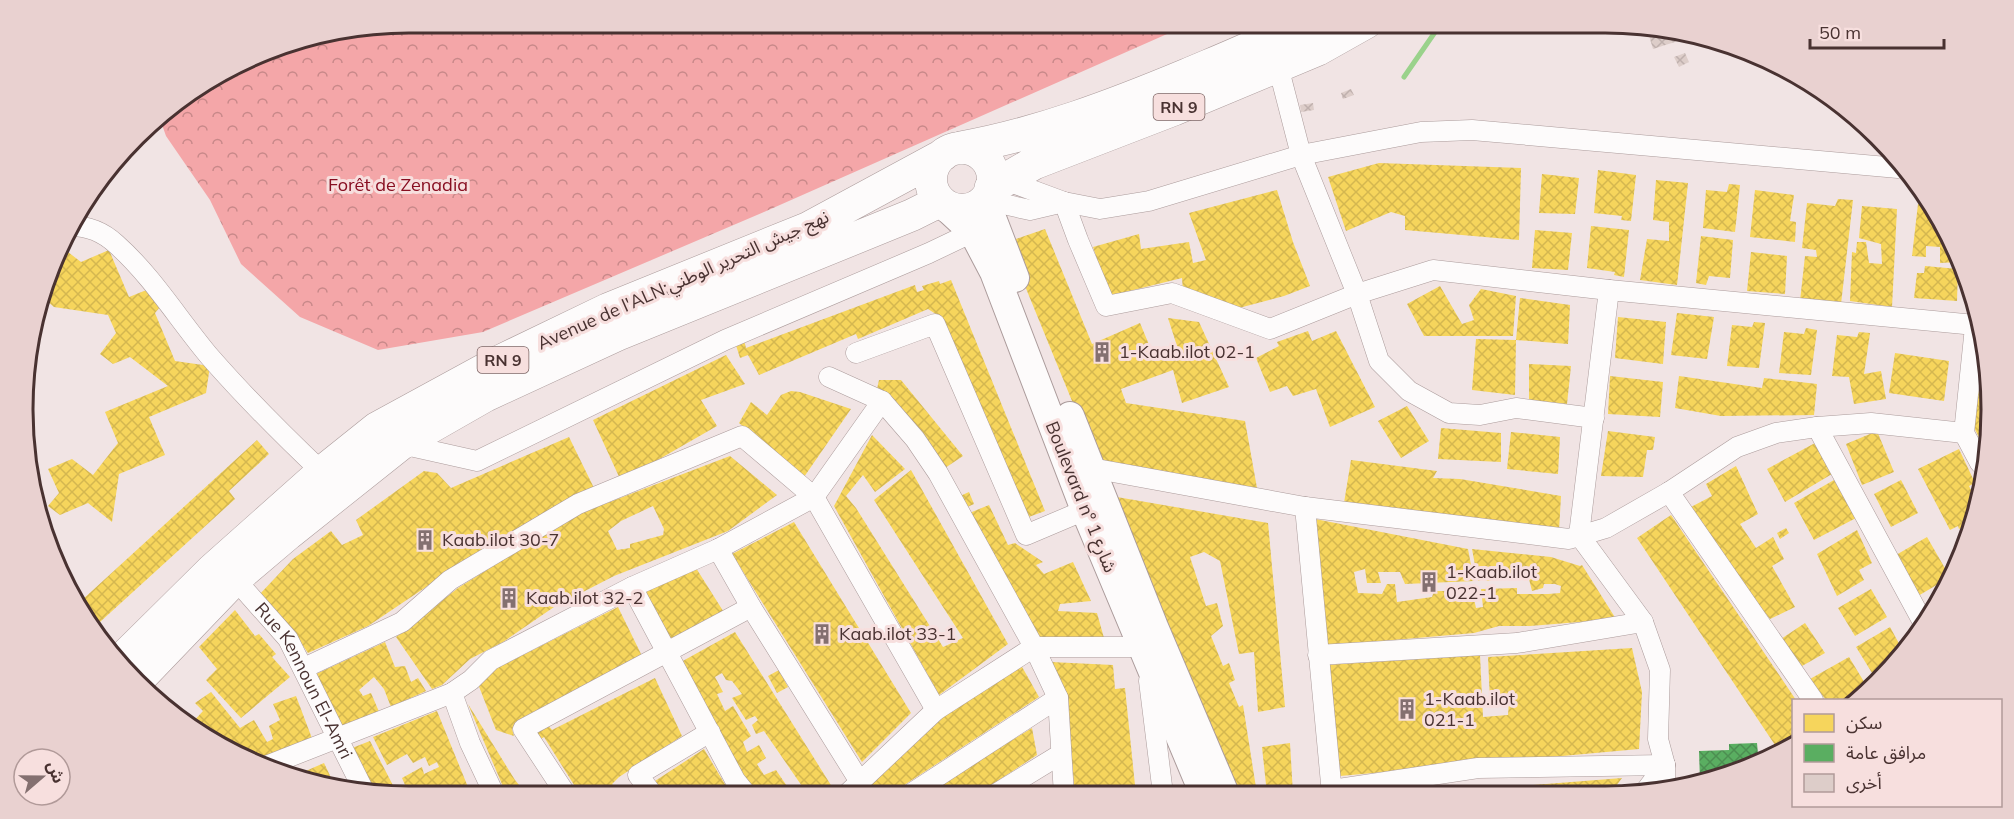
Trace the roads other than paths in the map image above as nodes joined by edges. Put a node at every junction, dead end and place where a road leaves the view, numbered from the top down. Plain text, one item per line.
1 (1285, 33) edge
2 (1347, 33) edge
3 (1278, 66) junction
4 (952, 151) junction
5 (1300, 155) junction
6 (1893, 168) edge
7 (988, 197) junction
8 (1064, 202) junction
9 (944, 205) junction
10 (80, 226) edge
11 (1608, 291) junction
12 (1357, 294) junction
13 (1971, 326) edge
14 (1974, 336) edge
15 (856, 353) dead end
16 (829, 377) dead end
17 (882, 401) junction
18 (1594, 418) junction
19 (1817, 427) junction
20 (1964, 433) junction
21 (401, 444) junction
22 (1978, 460) edge
23 (1091, 468) junction
24 (322, 472) junction
25 (1669, 492) junction
26 (814, 497) junction
27 (1305, 507) junction
28 (1085, 510) junction
29 (1578, 535) junction
30 (718, 549) junction
31 (235, 579) junction
32 (632, 587) junction
33 (751, 607) junction
34 (1920, 616) edge
35 (1643, 622) junction
36 (1034, 647) junction
37 (667, 652) junction
38 (1144, 653) junction
39 (1318, 655) junction
40 (125, 656) edge
41 (304, 668) junction
42 (142, 675) edge
43 (452, 693) junction
44 (1058, 698) junction
45 (1812, 699) edge
46 (936, 710) junction
47 (710, 732) junction
48 (338, 739) junction
49 (1061, 754) junction
50 (277, 762) edge
51 (1665, 765) junction
52 (1665, 781) edge
53 (360, 783) edge
54 (1651, 783) edge
55 (490, 786) edge
56 (560, 786) edge
57 (646, 786) edge
58 (740, 786) edge
59 (851, 786) edge
60 (856, 786) edge
61 (923, 786) edge
62 (1009, 786) edge
63 (1063, 786) edge
64 (1161, 786) edge
65 (1201, 786) edge
66 (1222, 786) edge
67 (1331, 786) edge
68 (1368, 786) edge

1 - 4 highway, RN 9
2 - 3 highway, RN 9
3 - 5 street
3 - 7 highway, RN 9
4 - 7 main road
4 - 9 main road
4 - 24 main road, Avenue de l'ALN;نهج جيش التحرير الوطني / RN 9
5 - 6 street
5 - 8 street
5 - 12 street
7 - 8 street
7 - 8 street
7 - 9 main road
7 - 21 street
7 - 23 main road, Boulevard n° شارع 1
7 - 28 main road, Boulevard n° شارع 1
8 - 12 street
9 - 21 main road
10 - 24 street
11 - 12 street
11 - 13 street
11 - 18 street
12 - 18 street
14 - 20 street
15 - 28 street
16 - 17 street
17 - 26 street
17 - 36 street
18 - 29 street
19 - 20 street
19 - 25 street
19 - 34 street
20 - 22 street
21 - 31 main road
23 - 27 street
23 - 66 main road, Boulevard n° شارع 1
24 - 40 main road, Avenue de l'ALN;نهج جيش التحرير الوطني / RN 9
25 - 29 street
25 - 45 street
26 - 30 street
26 - 41 street
26 - 46 street
27 - 29 street
27 - 39 street
28 - 38 main road, Boulevard n° شارع 1
29 - 35 street
30 - 32 street
30 - 33 street
31 - 41 street, Rue Kennoun El-Amri
31 - 42 main road
32 - 37 street
32 - 43 street
33 - 37 street
33 - 59 street
35 - 39 street
35 - 51 street
36 - 38 street
36 - 44 street
36 - 46 street
37 - 47 street
37 - 56 street
38 - 64 street
38 - 65 main road, Boulevard n° شارع 1
39 - 67 street
41 - 48 street, Rue Kennoun El-Amri
43 - 48 street
43 - 55 street
44 - 49 street
44 - 61 street
46 - 60 street
47 - 57 street
47 - 58 street
48 - 50 street
48 - 53 street, Rue Kennoun El-Amri
49 - 62 street
49 - 63 street
51 - 52 street
51 - 54 street
51 - 68 street

